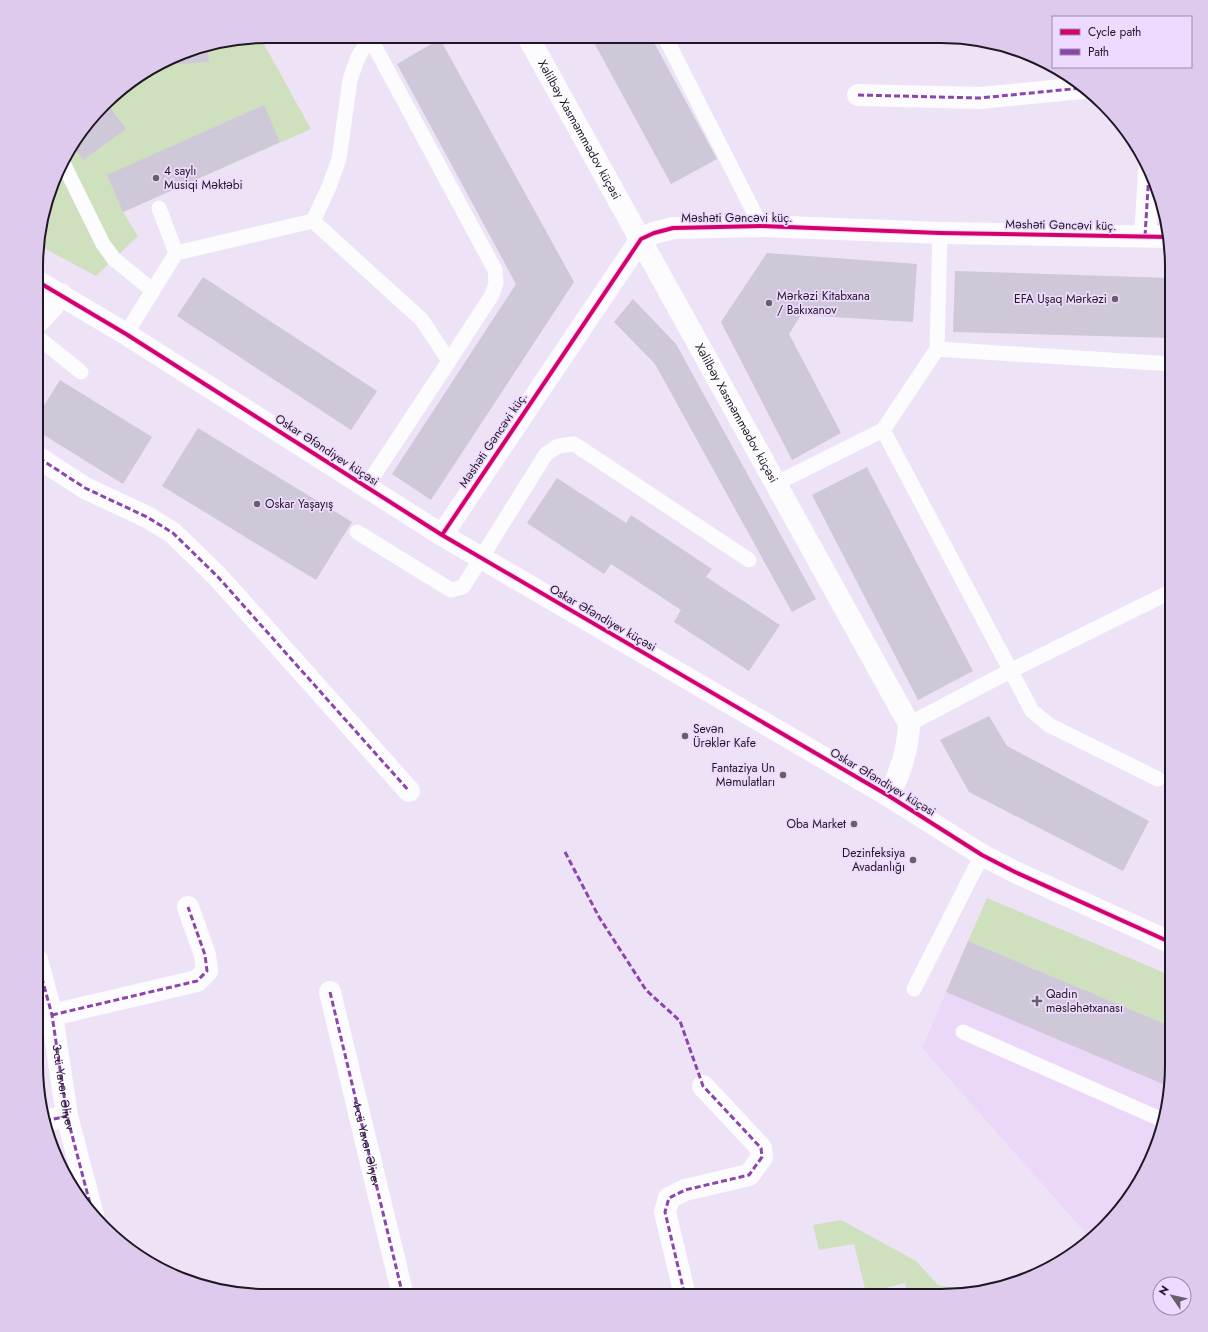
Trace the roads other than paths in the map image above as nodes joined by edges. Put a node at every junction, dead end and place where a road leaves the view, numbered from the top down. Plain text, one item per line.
1 (367, 43) edge
2 (374, 43) edge
3 (531, 43) edge
4 (668, 43) edge
5 (1076, 89) edge
6 (858, 95) dead end
7 (66, 168) edge
8 (1148, 183) edge
9 (159, 208) dead end
10 (313, 221) junction
11 (761, 226) junction
12 (940, 233) junction
13 (1145, 236) junction
14 (1163, 237) edge
15 (641, 239) junction
16 (176, 253) junction
17 (43, 285) edge
18 (152, 290) junction
19 (61, 294) junction
20 (43, 317) edge
21 (126, 334) junction
22 (43, 341) edge
23 (937, 349) junction
24 (449, 361) junction
25 (1165, 364) edge
26 (81, 372) dead end
27 (883, 430) junction
28 (43, 461) edge
29 (777, 483) junction
30 (366, 487) junction
31 (357, 532) dead end
32 (442, 535) junction
33 (481, 558) junction
34 (749, 560) dead end
35 (1165, 594) edge
36 (1010, 671) junction
37 (909, 724) junction
38 (1158, 779) dead end
39 (409, 791) dead end
40 (890, 796) junction
41 (982, 855) junction
42 (188, 907) dead end
43 (1165, 939) edge
44 (43, 982) edge
45 (914, 989) dead end
46 (330, 992) dead end
47 (52, 1015) junction
48 (963, 1032) dead end
49 (703, 1086) dead end
50 (67, 1116) junction
51 (1158, 1118) edge
52 (50, 1120) edge
53 (90, 1202) edge
54 (400, 1289) edge
55 (683, 1289) edge

1 - 10 lane
2 - 24 lane
3 - 15 street, Xəlilbəy Xasməmmədov küçəsi
4 - 11 lane
5 - 6 street
7 - 18 lane
8 - 13 street
9 - 16 lane
10 - 16 lane
10 - 24 lane
11 - 12 street, Məshəti Gəncəvi küç.
11 - 15 street, Məshəti Gəncəvi küç.
12 - 13 street, Məshəti Gəncəvi küç.
12 - 23 lane
13 - 14 street, Məshəti Gəncəvi küç.
15 - 29 street, Xəlilbəy Xasməmmədov küçəsi
15 - 32 street, Məshəti Gəncəvi küç.
16 - 18 lane
17 - 19 street, Oskar Əfəndiyev küçəsi
18 - 21 lane
19 - 20 street
19 - 21 street, Oskar Əfəndiyev küçəsi
21 - 30 street, Oskar Əfəndiyev küçəsi
22 - 26 lane
23 - 25 lane
23 - 27 lane
24 - 30 lane
27 - 29 lane
27 - 36 lane
28 - 39 street
29 - 37 street, Xəlilbəy Xasməmmədov küçəsi
30 - 32 street, Oskar Əfəndiyev küçəsi
31 - 33 lane
32 - 33 street, Oskar Əfəndiyev küçəsi
33 - 34 lane
33 - 40 street, Oskar Əfəndiyev küçəsi
35 - 36 lane
36 - 37 lane
36 - 38 lane
37 - 40 street
40 - 41 street, Oskar Əfəndiyev küçəsi
41 - 43 street, Oskar Əfəndiyev küçəsi
41 - 45 lane
42 - 47 street
44 - 47 street, 3-cü Yavər Əliyev
46 - 54 street, 4-cü Yavər Əliyev
47 - 50 street, 3-cü Yavər Əliyev
48 - 51 lane
49 - 55 street
50 - 52 street
50 - 53 street, 3-cü Yavər Əliyev

